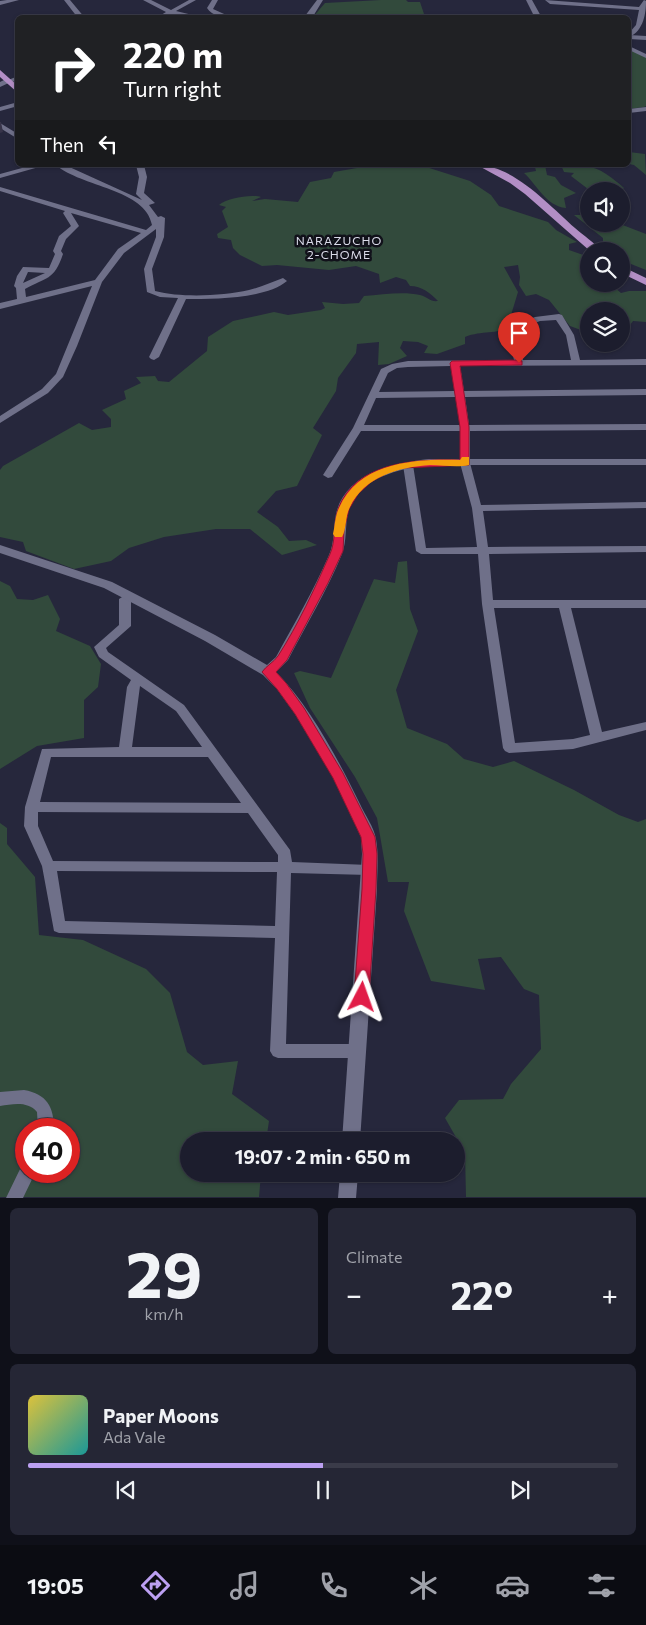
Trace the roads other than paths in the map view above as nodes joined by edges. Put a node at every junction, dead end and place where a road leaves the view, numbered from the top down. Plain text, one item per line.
1 (16, 0) edge
2 (67, 0) edge
3 (146, 0) edge
4 (193, 0) edge
5 (209, 0) edge
6 (215, 0) edge
7 (320, 0) edge
8 (528, 0) edge
9 (548, 0) edge
10 (0, 3) edge
11 (644, 4) edge
12 (171, 12) junction
13 (80, 15) edge
14 (165, 15) edge
15 (186, 15) edge
16 (208, 15) edge
17 (223, 15) edge
18 (309, 15) edge
19 (537, 15) edge
20 (641, 23) edge
21 (646, 28) edge
22 (631, 35) edge
23 (631, 36) edge
24 (646, 38) edge
25 (631, 49) edge
26 (646, 56) edge
27 (0, 72) edge
28 (14, 80) edge
29 (0, 85) edge
30 (15, 105) edge
31 (0, 109) edge
32 (646, 109) edge
33 (631, 111) edge
34 (0, 125) edge
35 (15, 135) edge
36 (34, 167) edge
37 (64, 167) edge
38 (140, 167) edge
39 (491, 167) edge
40 (0, 176) edge
41 (0, 189) edge
42 (69, 210) junction
43 (148, 233) junction
44 (586, 242) edge
45 (52, 271) junction
46 (630, 274) edge
47 (283, 281) dead end
48 (98, 282) junction
49 (646, 282) edge
50 (22, 286) junction
51 (183, 296) junction
52 (22, 301) junction
53 (0, 306) edge
54 (154, 357) dead end
55 (644, 362) edge
56 (455, 363) junction
57 (519, 363) junction
58 (576, 363) junction
59 (646, 373) edge
60 (646, 392) edge
61 (460, 394) junction
62 (373, 395) junction
63 (2, 417) edge
64 (646, 426) edge
65 (464, 427) junction
66 (358, 428) junction
67 (646, 462) edge
68 (465, 463) junction
69 (408, 465) junction
70 (328, 475) dead end
71 (646, 505) edge
72 (477, 508) junction
73 (0, 549) edge
74 (646, 549) edge
75 (483, 550) junction
76 (130, 596) junction
77 (488, 604) junction
78 (564, 604) junction
79 (645, 606) edge
80 (268, 672) junction
81 (138, 678) junction
82 (646, 726) edge
83 (597, 739) junction
84 (124, 752) junction
85 (211, 752) junction
86 (32, 807) junction
87 (250, 808) junction
88 (49, 866) junction
89 (285, 867) junction
90 (369, 870) junction
91 (282, 932) junction
92 (358, 1051) junction
93 (0, 1099) edge
94 (45, 1118) edge
95 (352, 1132) edge
96 (348, 1182) edge
97 (22, 1183) edge
98 (14, 1198) edge
99 (347, 1198) edge

1 - 10 street
2 - 13 street
3 - 12 street
4 - 12 street
5 - 16 street
6 - 17 street
7 - 18 street
8 - 19 street
9 - 11 street
11 - 20 street
12 - 14 street
12 - 15 street
20 - 21 street
20 - 22 street
23 - 24 street
25 - 26 street
27 - 28 highway
28 - 29 street
30 - 31 street
32 - 33 street
34 - 35 street
36 - 40 street
37 - 43 street
38 - 51 street
39 - 44 highway
41 - 42 street
42 - 43 street
42 - 45 street
43 - 48 street
45 - 50 street
45 - 50 street
46 - 49 highway
47 - 51 street
48 - 52 street
48 - 63 street
50 - 52 street
51 - 54 street
52 - 53 street
55 - 58 street
55 - 59 street
56 - 57 street
56 - 61 street
56 - 62 street
57 - 58 street
57 - 58 street
60 - 61 street
61 - 62 street
61 - 65 street
62 - 66 street
64 - 65 street
65 - 66 street
65 - 68 street
66 - 70 street
67 - 68 street
68 - 69 street
68 - 72 street
69 - 75 street
69 - 80 street
71 - 72 street
72 - 75 street
73 - 76 street
74 - 75 street
75 - 77 street
76 - 80 street
76 - 81 street
77 - 78 street
77 - 83 street
78 - 79 street
78 - 83 street
80 - 90 street
81 - 84 street
81 - 85 street
82 - 83 street
84 - 85 street
84 - 86 street
85 - 87 street
86 - 87 street
86 - 88 street
87 - 89 street
88 - 89 street
88 - 91 street
89 - 90 street
89 - 91 street
90 - 92 street
91 - 92 street
92 - 95 street
93 - 94 street
96 - 99 street
97 - 98 street

